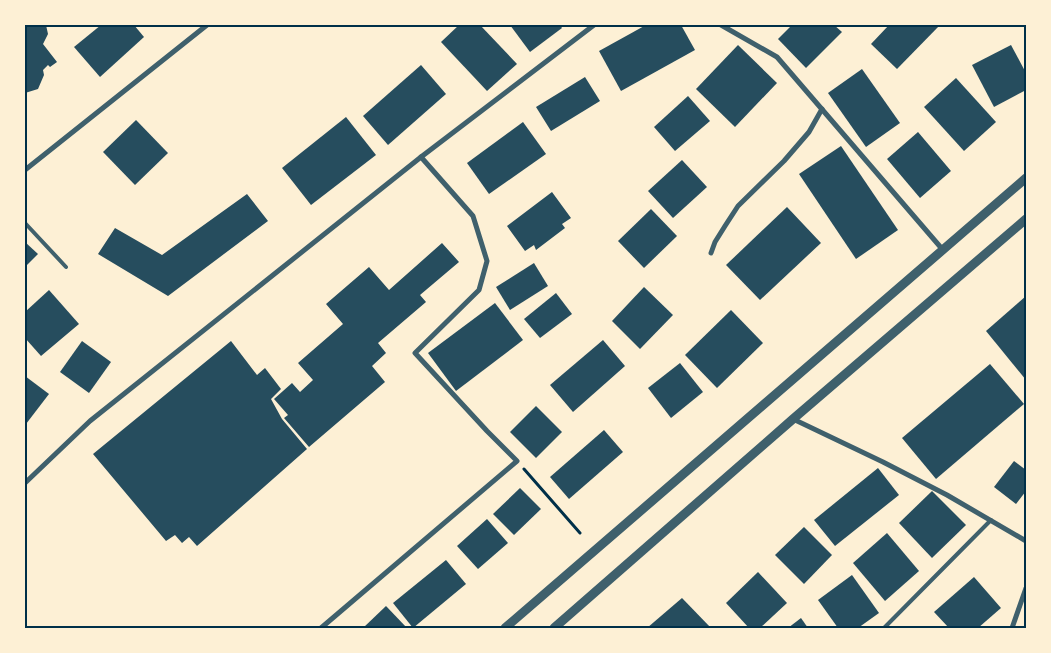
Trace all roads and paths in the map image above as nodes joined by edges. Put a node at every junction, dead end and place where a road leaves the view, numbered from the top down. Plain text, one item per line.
1 (207, 25) edge
2 (594, 25) edge
3 (721, 25) edge
4 (822, 109) junction
5 (421, 157) junction
6 (25, 170) edge
7 (1026, 178) edge
8 (1026, 219) edge
9 (25, 222) edge
10 (943, 250) junction
11 (711, 253) dead end
12 (66, 267) dead end
13 (793, 419) junction
14 (517, 461) junction
15 (25, 483) edge
16 (991, 520) junction
17 (580, 533) dead end
18 (1026, 540) edge
19 (1026, 588) edge
20 (321, 628) edge
21 (505, 628) edge
22 (554, 628) edge
23 (884, 628) edge
24 (1012, 628) edge

1 - 6 street
2 - 5 street
3 - 4 street
4 - 10 street
4 - 11 street
5 - 14 street
5 - 15 street
7 - 10 street
8 - 13 street
9 - 12 lane
10 - 21 street
13 - 16 street
13 - 22 street
14 - 17 path
14 - 20 street
16 - 18 street
16 - 23 lane
19 - 24 street

